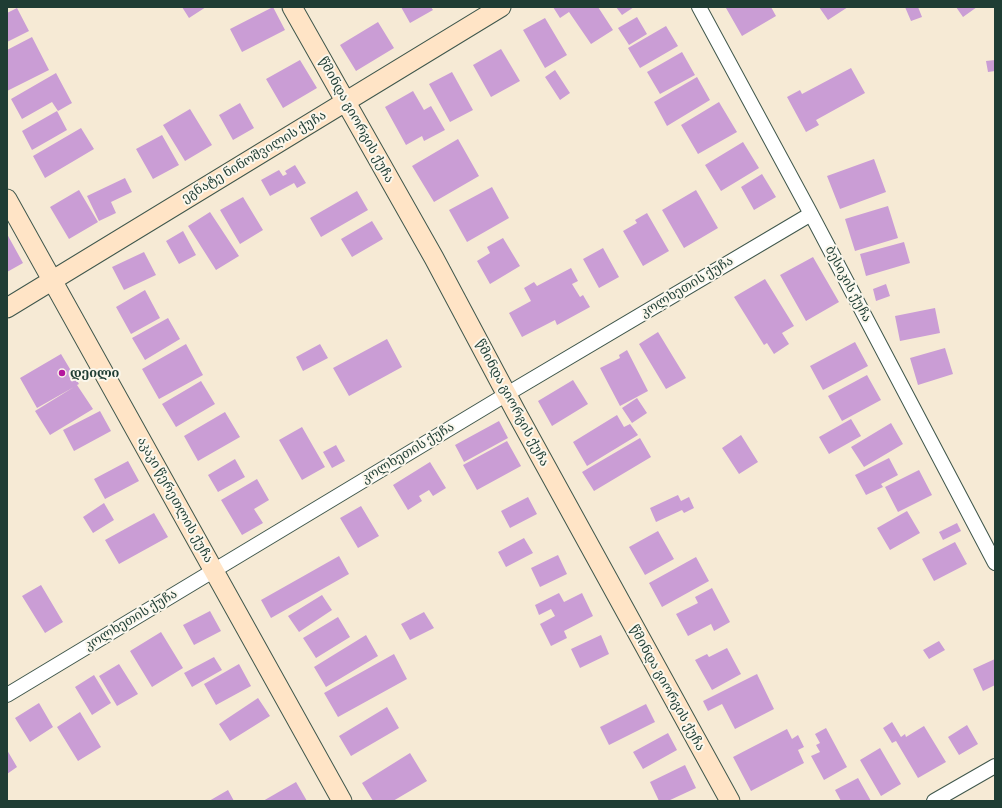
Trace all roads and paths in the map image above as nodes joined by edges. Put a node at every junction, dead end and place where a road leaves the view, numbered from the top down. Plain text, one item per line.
1 (292, 7) edge
2 (500, 7) edge
3 (699, 7) edge
4 (345, 101) junction
5 (7, 199) edge
6 (811, 214) junction
7 (52, 281) junction
8 (7, 308) edge
9 (507, 394) junction
10 (995, 563) edge
11 (214, 570) junction
12 (7, 695) edge
13 (995, 766) edge
14 (342, 801) edge
15 (730, 801) edge
16 (934, 801) edge

1 - 4 main road, წმინდა გიორგის ქუჩა
2 - 4 main road, ეგნატე ნინოშვილის ქუჩა
3 - 6 street, ბესიკის ქუჩა
4 - 7 main road, ეგნატე ნინოშვილის ქუჩა
4 - 9 main road, წმინდა გიორგის ქუჩა
5 - 7 main road, აკაკი წერეთლის ქუჩა
6 - 9 street, კოლხეთის ქუჩა
6 - 10 street, ბესიკის ქუჩა
7 - 8 main road, ეგნატე ნინოშვილის ქუჩა
7 - 11 main road, აკაკი წერეთლის ქუჩა
9 - 11 street, კოლხეთის ქუჩა
9 - 15 main road, წმინდა გიორგის ქუჩა
11 - 12 street, კოლხეთის ქუჩა
11 - 14 main road, აკაკი წერეთლის ქუჩა
13 - 16 street

